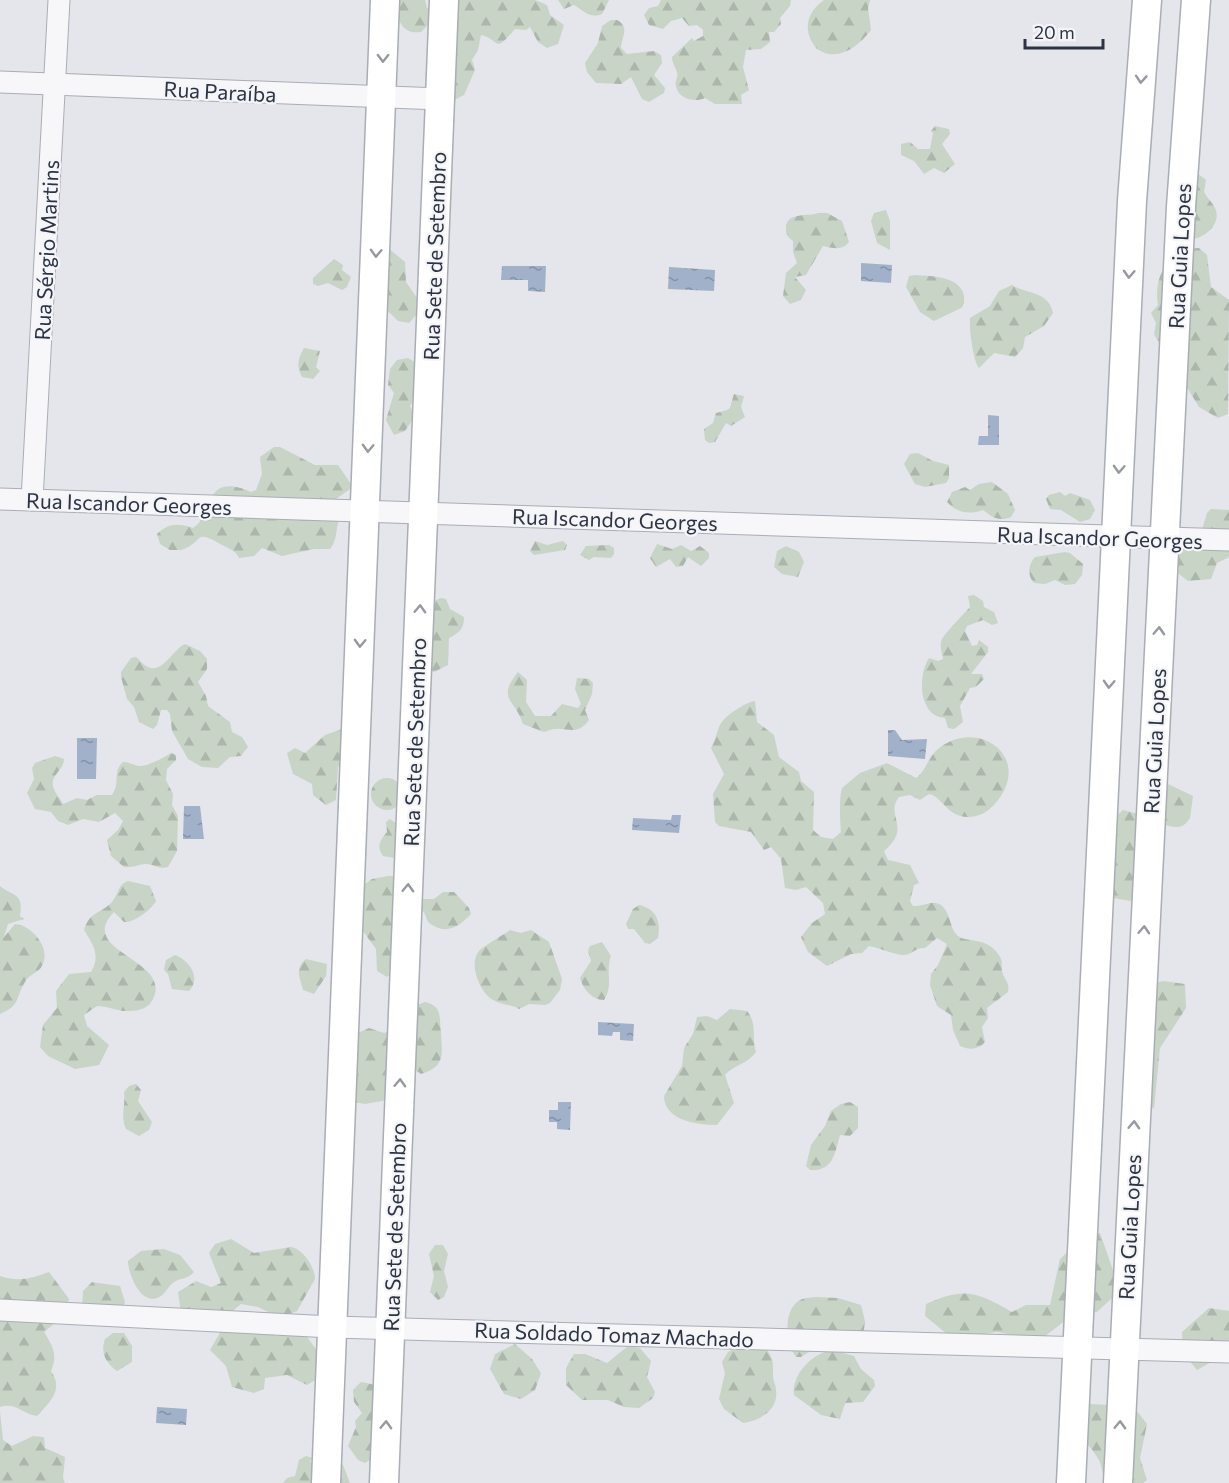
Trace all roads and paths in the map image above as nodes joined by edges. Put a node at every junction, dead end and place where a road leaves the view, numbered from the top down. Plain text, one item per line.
1 (59, 0) edge
2 (385, 0) edge
3 (444, 0) edge
4 (1147, 0) edge
5 (1196, 0) edge
6 (0, 82) edge
7 (55, 82) junction
8 (382, 99) junction
9 (440, 99) junction
10 (0, 499) edge
11 (32, 500) junction
12 (365, 511) junction
13 (424, 511) junction
14 (1116, 537) junction
15 (1164, 539) junction
16 (1229, 540) edge
17 (0, 1310) edge
18 (332, 1327) junction
19 (390, 1328) junction
20 (1077, 1348) junction
21 (1123, 1350) junction
22 (1229, 1352) edge
23 (326, 1483) edge
24 (384, 1483) edge
25 (1071, 1483) edge
26 (1118, 1483) edge

1 - 7 street, Rua Sérgio Martins
2 -> 8 main road
3 - 9 main road, Rua Sete de Setembro
4 -> 14 main road
5 - 15 main road, Rua Guia Lopes
6 - 7 street, Rua Paraíba
7 - 8 street, Rua Paraíba
7 - 11 street, Rua Sérgio Martins
8 - 9 street, Rua Paraíba
8 -> 12 main road
9 - 13 main road, Rua Sete de Setembro
10 - 11 street, Rua Iscandor Georges
11 - 12 street, Rua Iscandor Georges
12 - 13 street, Rua Iscandor Georges
12 -> 18 main road
13 - 14 street, Rua Iscandor Georges
19 -> 13 main road, Rua Sete de Setembro
14 - 15 street, Rua Iscandor Georges
14 -> 20 main road
15 - 16 street, Rua Iscandor Georges
21 -> 15 main road, Rua Guia Lopes
17 - 18 street, Rua Soldado Tomaz Machado
18 - 19 street, Rua Soldado Tomaz Machado
18 - 23 main road
19 - 20 street, Rua Soldado Tomaz Machado
24 -> 19 main road, Rua Sete de Setembro
20 - 21 street, Rua Soldado Tomaz Machado
20 - 25 main road
21 - 22 street, Rua Soldado Tomaz Machado
26 -> 21 main road, Rua Guia Lopes

